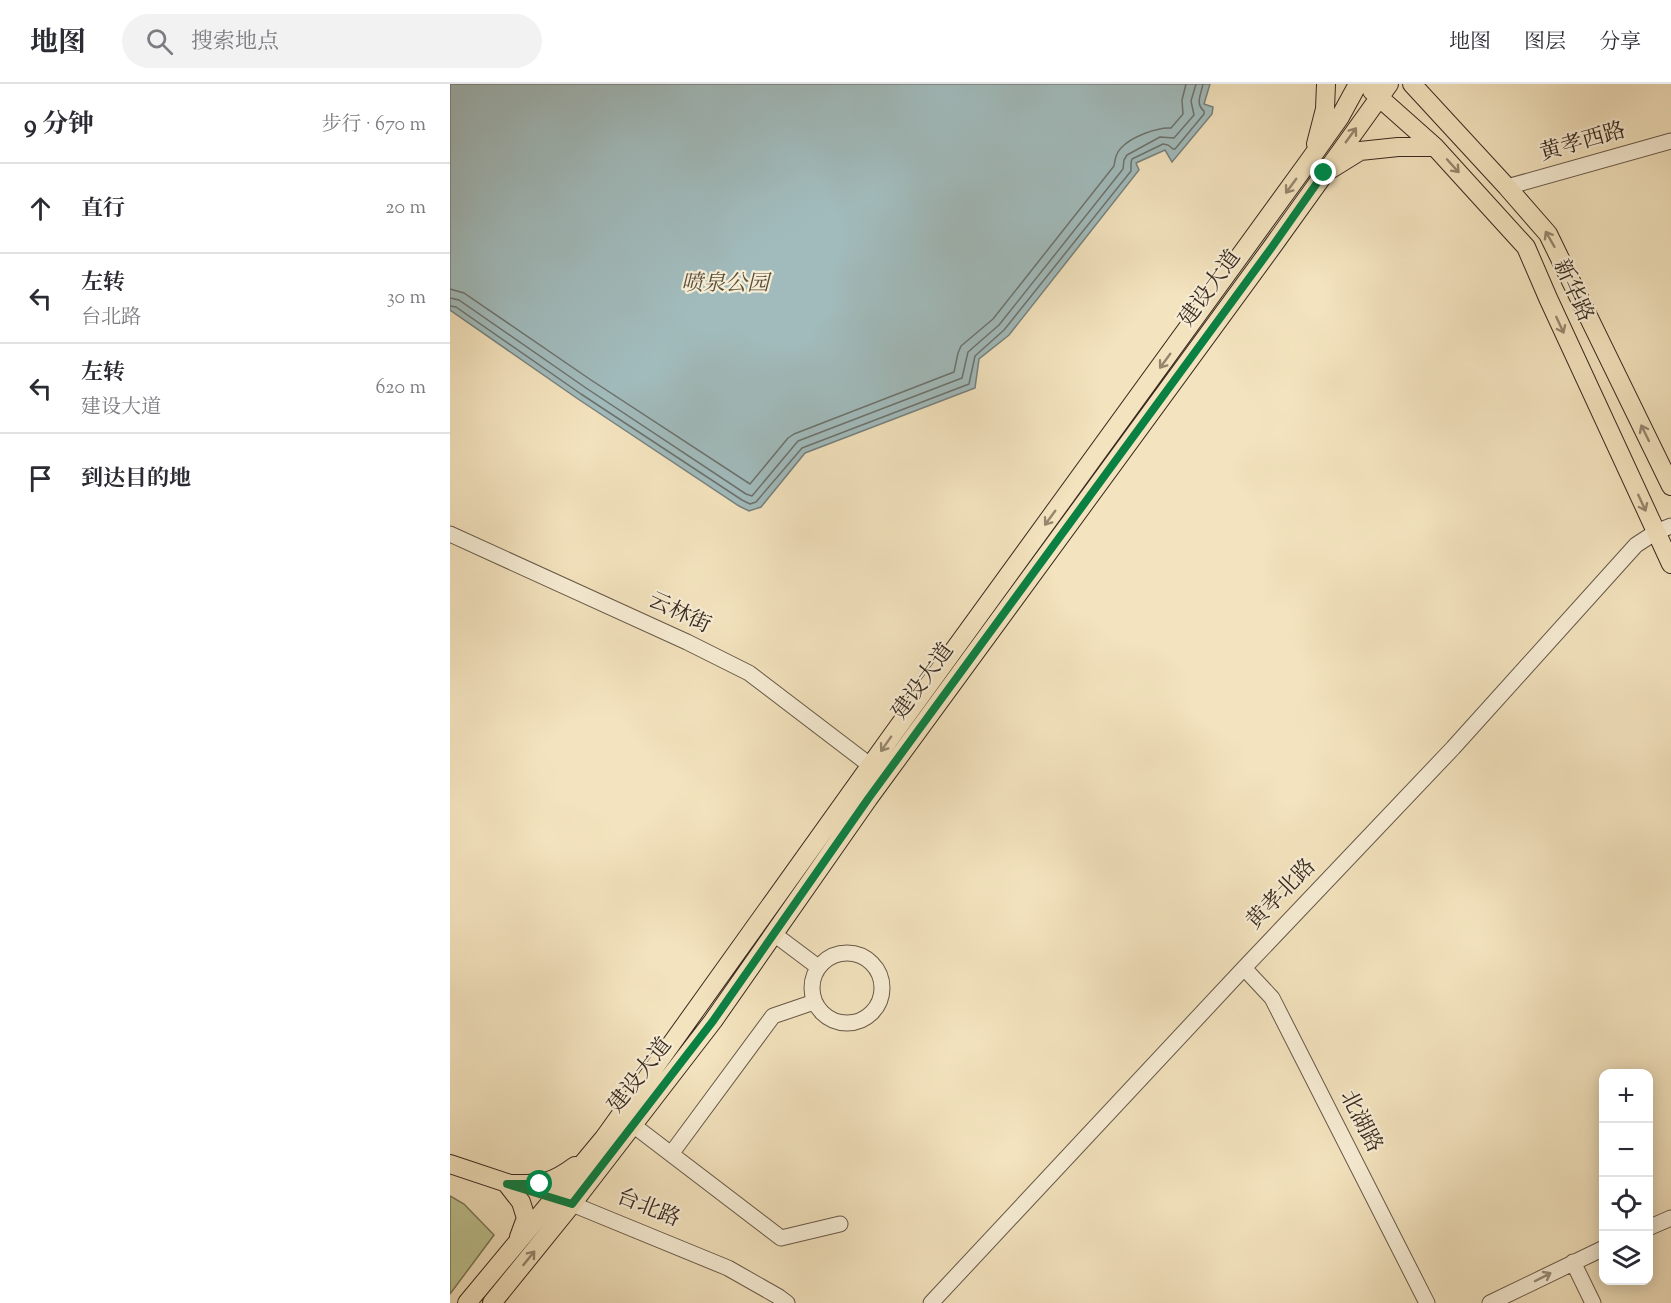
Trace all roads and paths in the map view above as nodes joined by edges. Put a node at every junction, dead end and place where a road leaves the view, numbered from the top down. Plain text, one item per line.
1 (1326, 84) edge
2 (1358, 84) edge
3 (1364, 84) edge
4 (1412, 84) edge
5 (1431, 84) edge
6 (1384, 91) edge
7 (1449, 125) junction
8 (1671, 141) edge
9 (1435, 147) junction
10 (1311, 158) junction
11 (1324, 173) junction
12 (1507, 187) junction
13 (1671, 486) edge
14 (1663, 529) edge
15 (450, 534) edge
16 (1671, 564) edge
17 (871, 766) junction
18 (774, 934) junction
19 (818, 967) junction
20 (1244, 968) junction
21 (814, 1002) junction
22 (633, 1125) junction
23 (604, 1138) junction
24 (671, 1154) junction
25 (450, 1164) edge
26 (507, 1184) junction
27 (554, 1198) junction
28 (572, 1204) junction
29 (1671, 1218) edge
30 (840, 1224) dead end
31 (1653, 1226) edge
32 (516, 1244) junction
33 (1599, 1250) edge
34 (1573, 1262) junction
35 (466, 1303) edge
36 (492, 1303) edge
37 (787, 1303) edge
38 (931, 1303) edge
39 (1427, 1303) edge
40 (1490, 1303) edge
41 (1593, 1303) edge

1 - 10 main road
2 - 10 main road, 建设大道
3 - 6 main road, 新华路
4 - 7 main road, 新华路
5 - 7 main road
6 - 9 main road, 新华路
11 -> 6 main road, 建设大道
7 - 12 main road, 新华路
8 - 12 street, 黄孝西路
9 - 11 main road
9 -> 14 main road, 新华路
10 -> 17 main road, 建设大道
11 - 18 main road, 建设大道
13 -> 12 main road, 新华路
14 - 16 main road, 新华路
14 - 20 street, 黄孝北路
15 - 17 street, 云林街
17 - 23 main road, 建设大道
18 - 19 street
18 - 22 main road, 建设大道
19 - 21 street
19 - 21 street
20 - 38 street, 黄孝北路
20 - 39 street, 北湖路
21 - 24 street
22 - 24 street
22 - 28 main road, 建设大道
23 - 26 main road
23 - 27 main road, 建设大道
24 - 30 street
25 - 26 main road, 台北路
26 - 27 main road, 台北路
26 - 32 main road
27 - 28 main road, 台北路
27 - 32 main road, 建设大道
36 -> 28 main road, 建设大道
28 - 37 street, 台北路
29 - 31 street
32 - 35 main road, 建设大道
33 - 34 street
40 -> 34 street
34 - 41 street

